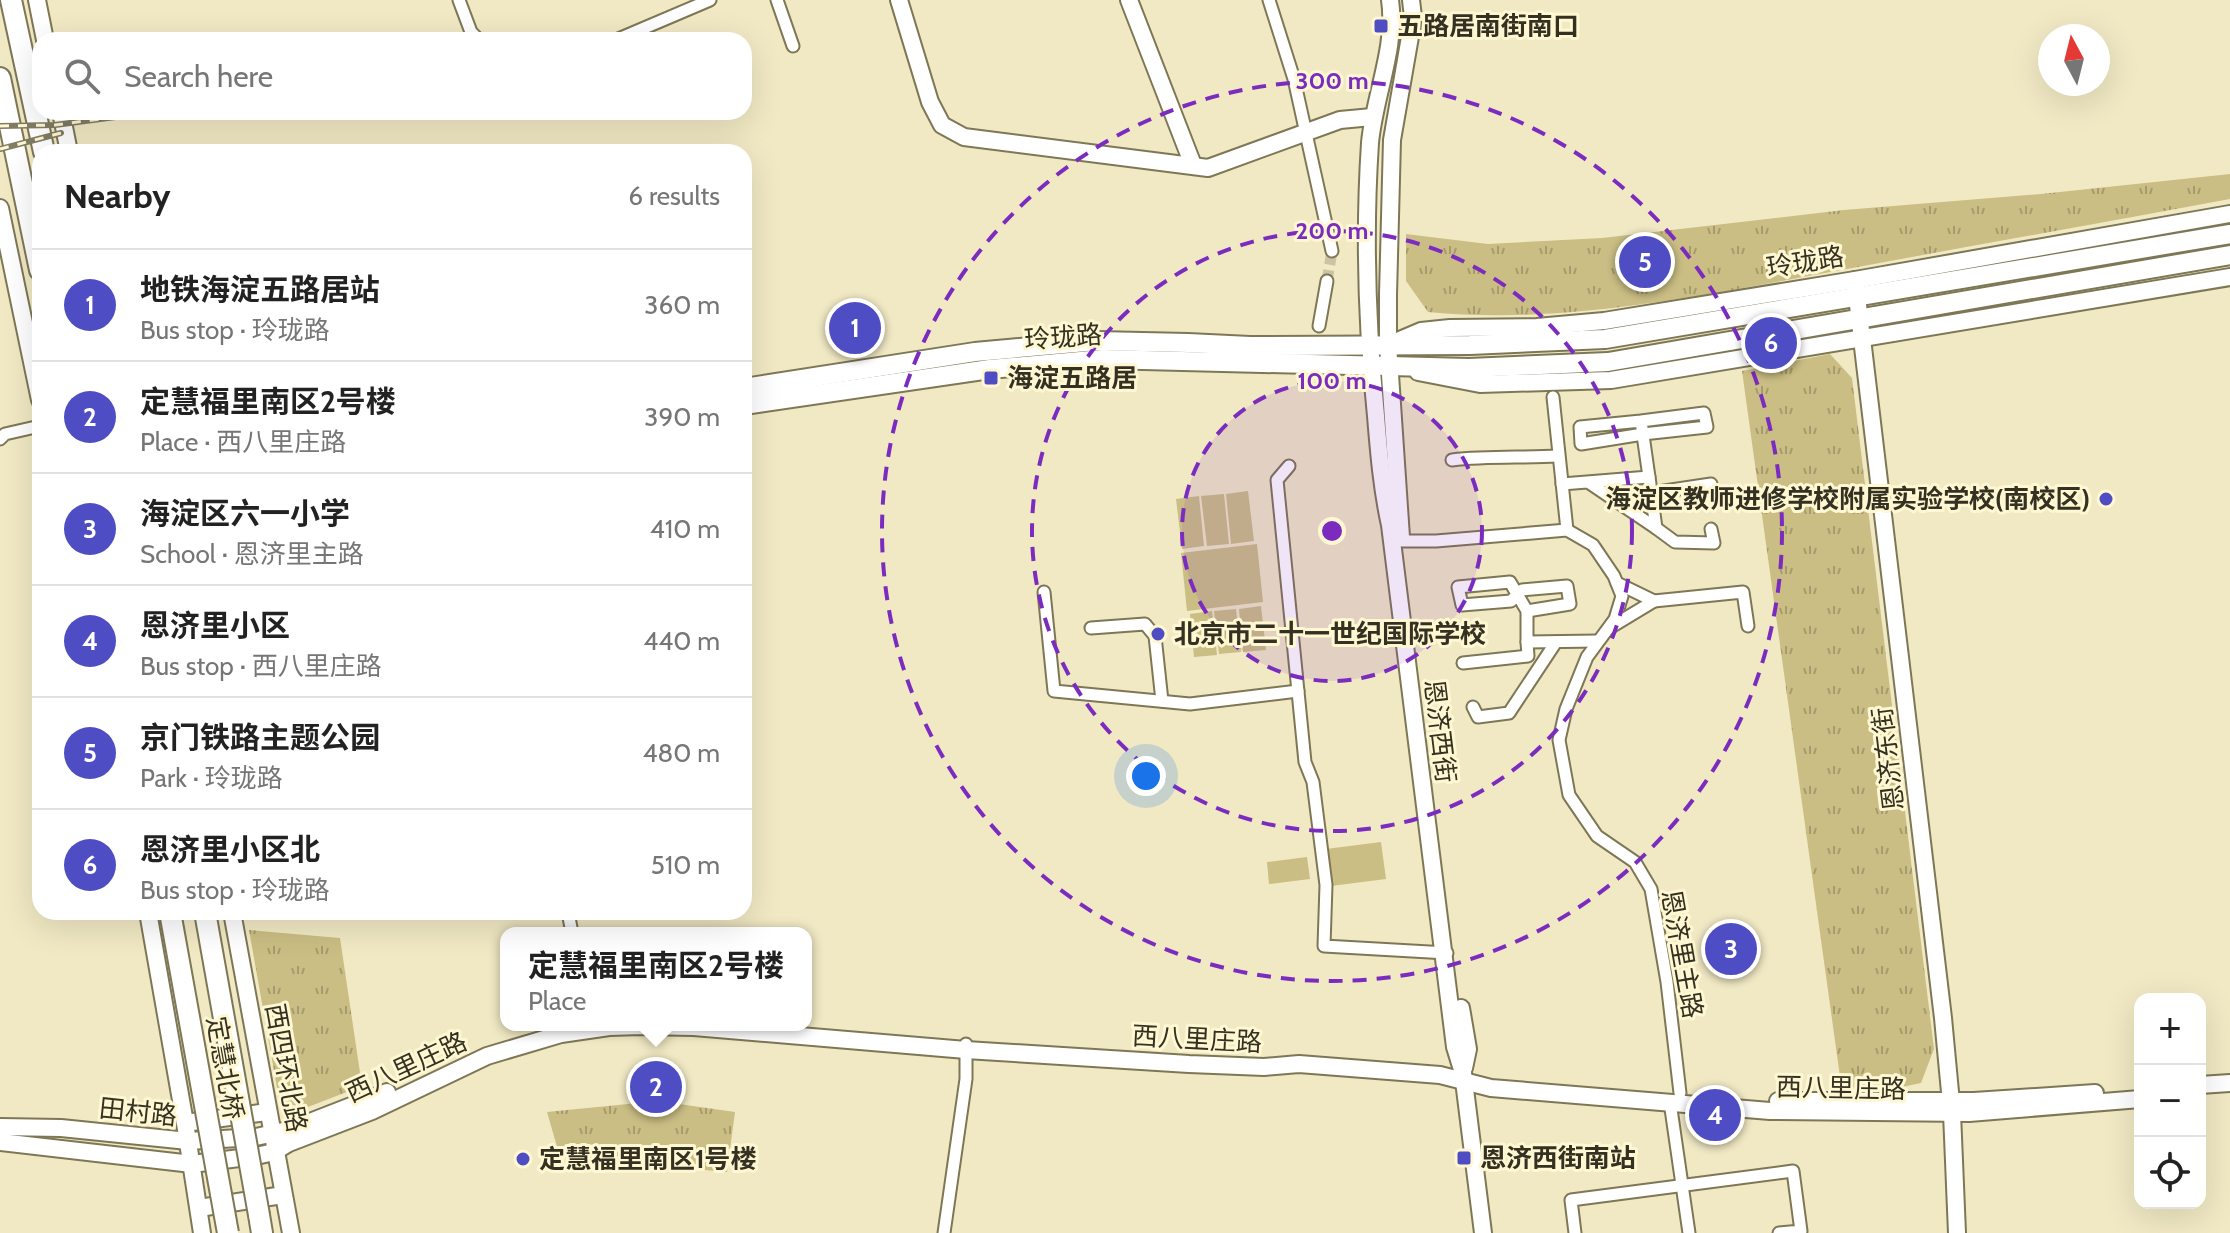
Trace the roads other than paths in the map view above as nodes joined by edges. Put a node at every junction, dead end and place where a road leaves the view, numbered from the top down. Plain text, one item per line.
1 (11, 0) edge
2 (37, 0) edge
3 (459, 0) edge
4 (710, 0) edge
5 (777, 0) edge
6 (899, 0) edge
7 (1129, 0) edge
8 (1269, 0) edge
9 (1390, 0) edge
10 (1411, 0) edge
11 (43, 32) edge
12 (471, 32) edge
13 (635, 32) edge
14 (793, 46) dead end
15 (0, 78) edge
16 (32, 97) edge
17 (1372, 117) junction
18 (37, 120) edge
19 (63, 120) edge
20 (1306, 132) junction
21 (42, 144) edge
22 (67, 144) edge
23 (1193, 165) junction
24 (0, 208) edge
25 (2230, 214) edge
26 (32, 232) edge
27 (2230, 234) edge
28 (1332, 251) tunnel mouth
29 (2230, 255) edge
30 (2230, 277) edge
31 (1327, 281) tunnel mouth
32 (1856, 289) junction
33 (1319, 326) dead end
34 (1861, 329) junction
35 (1379, 345) junction
36 (32, 362) edge
37 (1380, 367) junction
38 (752, 387) edge
39 (1553, 397) dead end
40 (752, 404) edge
41 (32, 428) edge
42 (1642, 428) junction
43 (0, 439) edge
44 (1558, 456) junction
45 (1452, 460) dead end
46 (1289, 466) dead end
47 (1649, 477) junction
48 (1588, 482) junction
49 (1562, 484) junction
50 (1711, 484) dead end
51 (1651, 493) junction
52 (1656, 528) junction
53 (1711, 529) dead end
54 (1567, 530) junction
55 (1402, 541) junction
56 (1617, 583) junction
57 (1044, 592) dead end
58 (1517, 595) junction
59 (1654, 601) junction
60 (1527, 611) junction
61 (1748, 626) dead end
62 (1091, 628) dead end
63 (1607, 630) junction
64 (1598, 641) junction
65 (1527, 642) junction
66 (1556, 642) junction
67 (1463, 663) dead end
68 (1298, 691) junction
69 (1162, 701) junction
70 (1473, 707) dead end
71 (149, 920) edge
72 (171, 920) edge
73 (206, 920) edge
74 (233, 920) edge
75 (1447, 953) junction
76 (812, 1030) edge
77 (571, 1031) edge
78 (751, 1031) edge
79 (966, 1046) junction
80 (1464, 1077) junction
81 (2230, 1083) edge
82 (2206, 1085) edge
83 (2134, 1090) edge
84 (2230, 1094) edge
85 (2206, 1095) edge
86 (1675, 1098) junction
87 (2134, 1100) edge
88 (1951, 1107) junction
89 (267, 1112) junction
90 (185, 1123) junction
91 (0, 1127) edge
92 (188, 1141) junction
93 (0, 1142) edge
94 (273, 1143) junction
95 (192, 1164) junction
96 (1682, 1184) junction
97 (283, 1195) junction
98 (199, 1208) junction
99 (260, 1224) edge
100 (202, 1233) edge
101 (228, 1233) edge
102 (291, 1233) edge
103 (944, 1233) edge
104 (1483, 1233) edge
105 (1575, 1233) edge
106 (1689, 1233) edge
107 (1779, 1233) edge
108 (1957, 1233) edge

1 - 16 highway
2 - 11 street
3 - 12 street
4 - 13 street
5 - 14 street
6 - 23 street
7 - 23 street
8 - 20 street
9 - 17 street
10 - 35 street
15 - 26 highway
17 - 20 street
17 - 35 street
18 - 21 highway
19 - 22 street
20 - 23 street
20 - 28 street
24 - 36 street
25 - 32 street, 玲珑路
27 - 32 main road, 玲珑路
29 - 34 main road, 玲珑路
30 - 34 street, 玲珑路
31 - 33 street
32 - 34 street, 恩济东街
32 - 35 main road, 玲珑路
34 - 37 main road, 玲珑路
34 - 88 street, 恩济东街
35 - 37 street, 恩济西街
35 - 38 main road, 玲珑路
37 - 40 main road, 玲珑路
37 - 55 street, 恩济西街
37 - 75 street, 恩济西街
39 - 44 street
41 - 43 street
42 - 42 street
42 - 42 street
42 - 47 street
44 - 45 street
44 - 49 street
46 - 68 street
47 - 48 street
47 - 51 street
48 - 49 street
48 - 52 street
49 - 54 street
50 - 51 street
51 - 52 street
52 - 53 street
54 - 55 street
54 - 56 street
55 - 75 street, 恩济西街
56 - 59 street
56 - 63 street, 恩济里主路
57 - 69 street
58 - 58 street
58 - 60 street
58 - 60 street
59 - 61 street
59 - 63 street
60 - 65 street
62 - 69 street
63 - 64 street, 恩济里主路
64 - 66 street
64 - 86 street, 恩济里主路
65 - 66 street
65 - 67 street
66 - 70 street
68 - 69 street
68 - 75 street
71 - 90 street
72 - 101 highway, 定慧北桥, bridge
73 - 99 highway, 定慧北桥, bridge
74 - 89 street, 西四环北路
75 - 80 street, 恩济西街
76 - 79 street, 西八里庄路
77 - 94 street, 西八里庄路
78 - 79 street, 西八里庄路
79 - 80 street, 西八里庄路
79 - 103 street
80 - 86 street, 西八里庄路
80 - 104 street, 恩济西街
81 - 82 street
83 - 88 street, 西八里庄路
84 - 85 street
86 - 88 street, 西八里庄路
86 - 96 street, 恩济里主路
87 - 88 street, 西八里庄路
88 - 108 street, 恩济东街
89 - 90 street
89 - 94 street, 西四环北路
90 - 92 street
91 - 92 street, 田村路
92 - 94 street, 田村路
92 - 95 street
93 - 95 street, 田村路
94 - 95 street, 田村路
94 - 97 street, 西四环北路
95 - 98 street
96 - 105 street
96 - 106 street, 恩济里主路
96 - 107 street
97 - 98 street
97 - 102 street, 西四环北路
98 - 100 street

